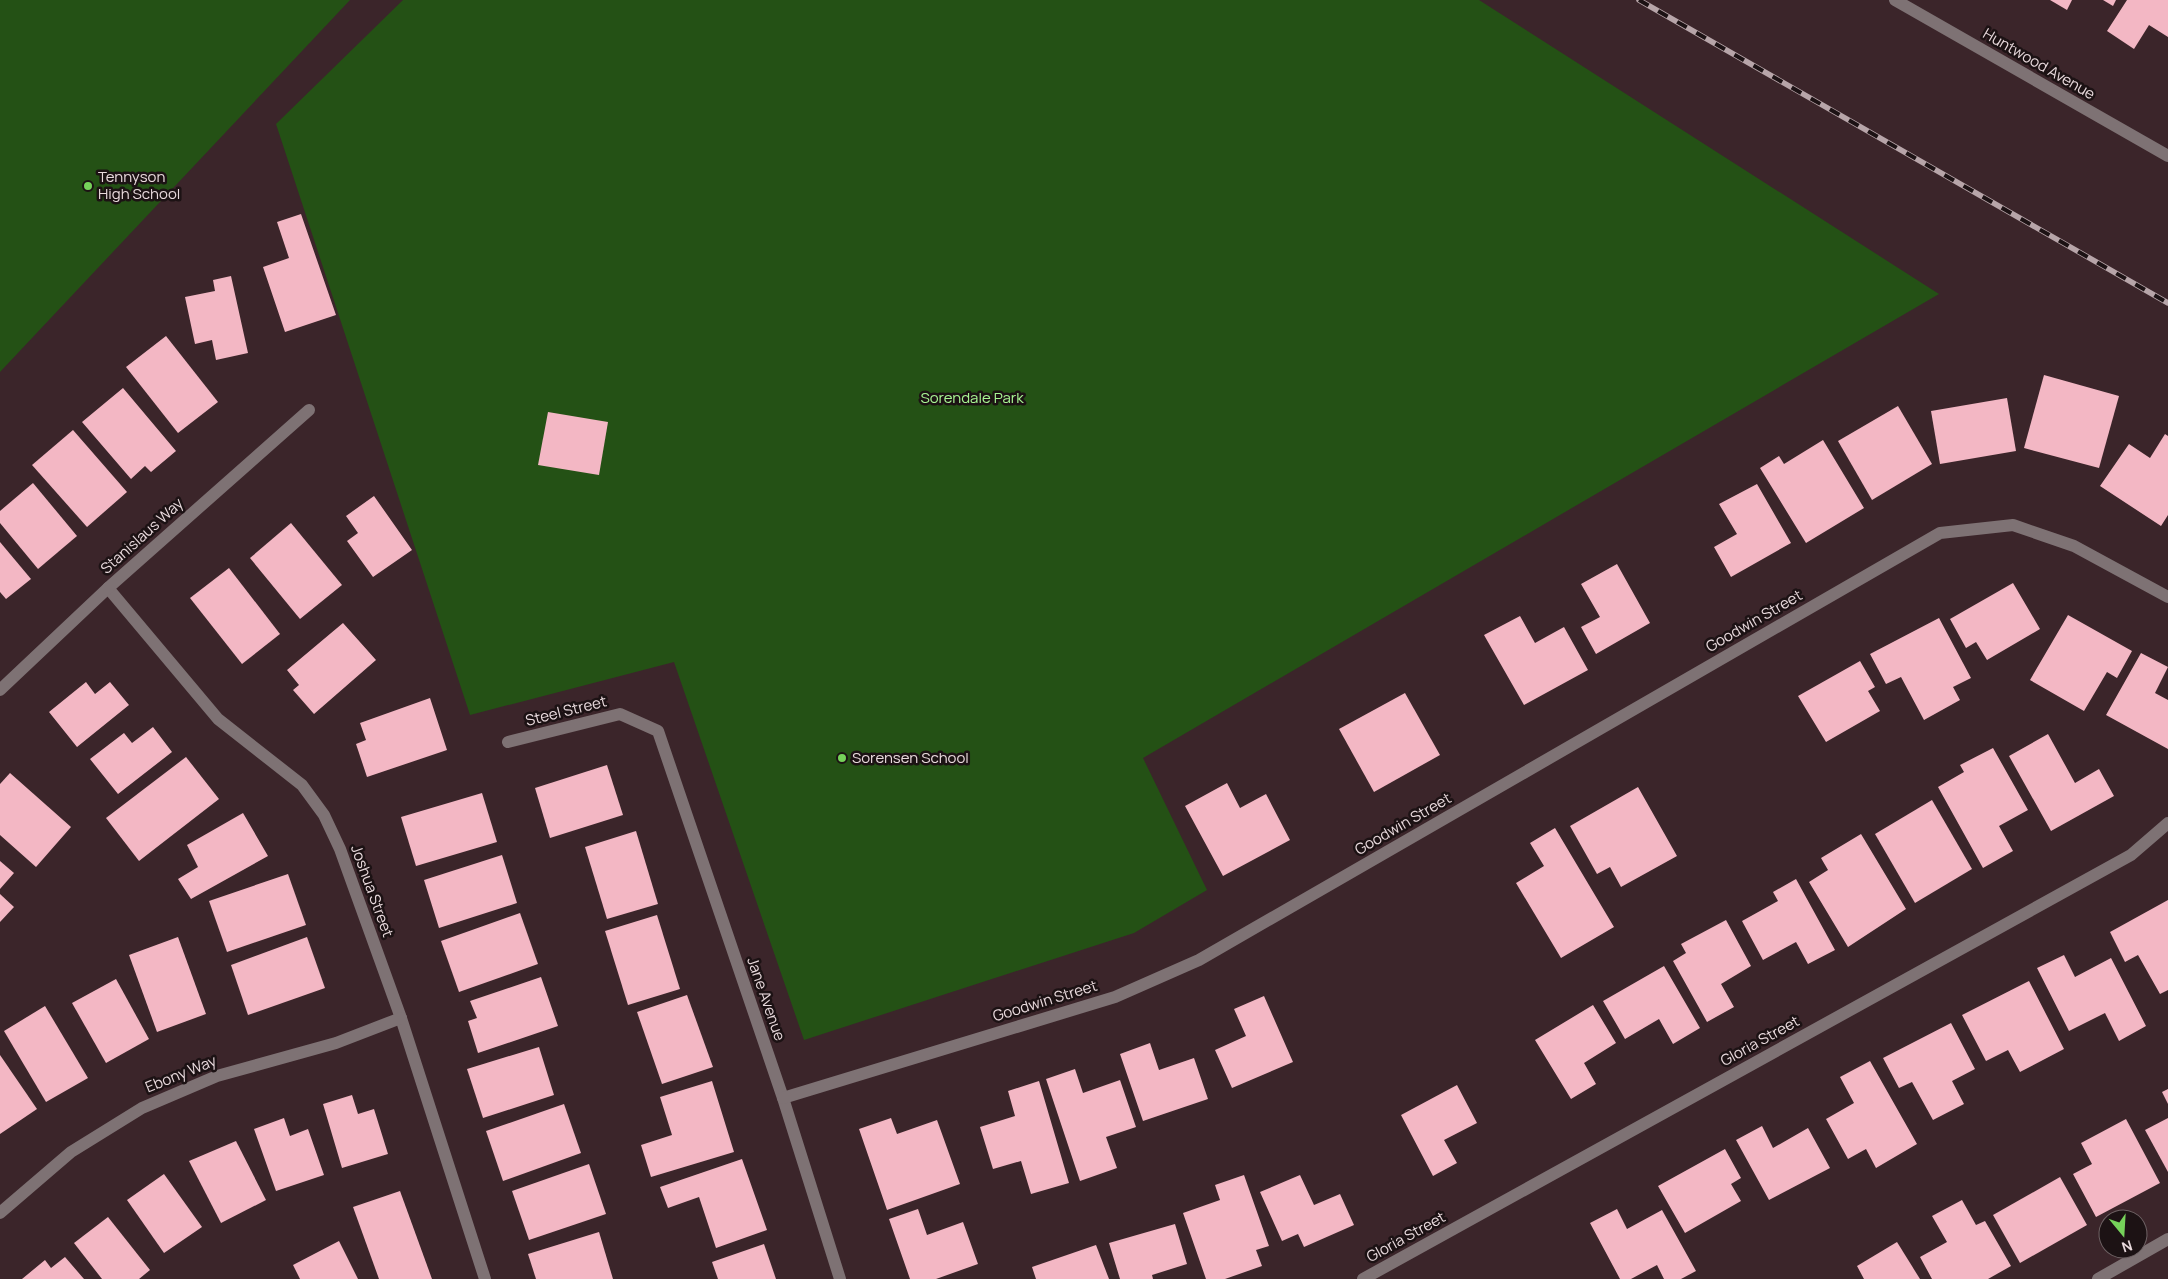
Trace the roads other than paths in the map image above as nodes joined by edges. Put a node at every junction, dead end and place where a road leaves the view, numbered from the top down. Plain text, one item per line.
1 (1895, 0) edge
2 (2168, 156) edge
3 (309, 410) dead end
4 (108, 588) junction
5 (2168, 597) edge
6 (0, 690) edge
7 (658, 731) joint
8 (508, 742) dead end
9 (2168, 823) edge
10 (401, 1018) junction
11 (783, 1098) junction
12 (0, 1213) edge
13 (2168, 1240) edge
14 (484, 1279) edge
15 (840, 1279) edge
16 (1363, 1279) edge
17 (2098, 1279) edge

1 - 2 street, Huntwood Avenue
3 - 4 street, Stanislaus Way
4 - 6 street, Stanislaus Way
4 - 10 street, Joshua Street
5 - 11 street, Goodwin Street
7 - 8 street, Steel Street
7 - 11 street, Jane Avenue
9 - 16 street, Gloria Street
10 - 12 street, Ebony Way
10 - 14 street, Joshua Street
11 - 15 street, Jane Avenue
13 - 17 street

